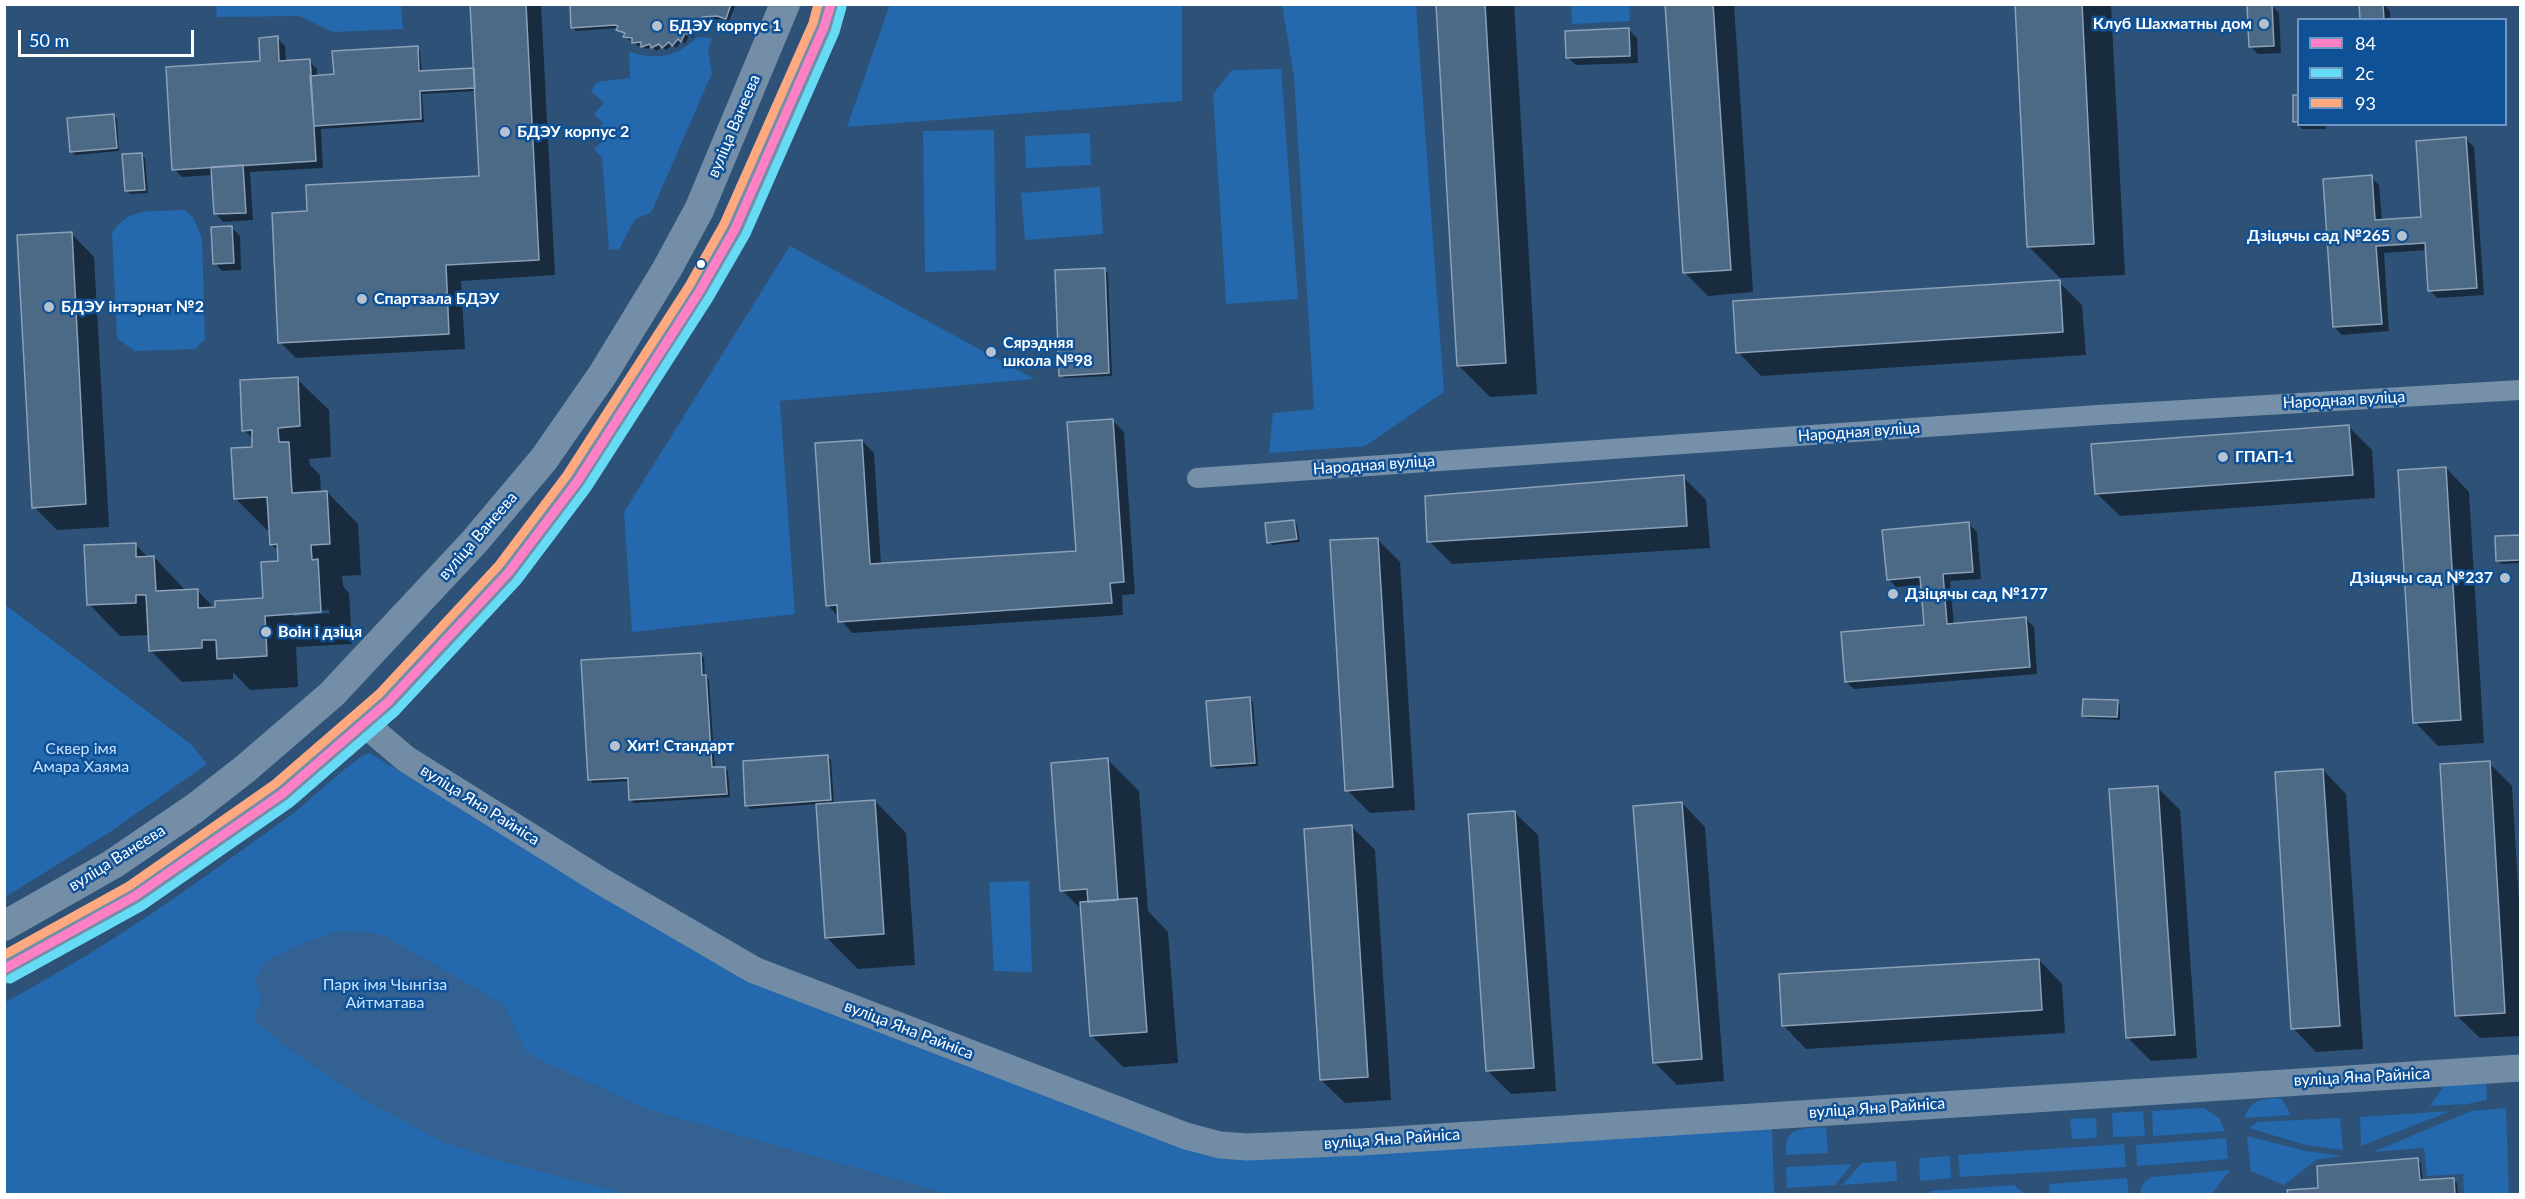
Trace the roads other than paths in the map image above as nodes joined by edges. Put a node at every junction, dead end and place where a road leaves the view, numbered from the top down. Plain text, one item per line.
1 (785, 4) edge
2 (831, 4) edge
3 (2520, 390) edge
4 (1197, 478) dead end
5 (332, 694) junction
6 (365, 724) junction
7 (245, 769) junction
8 (223, 836) junction
9 (4, 926) edge
10 (4, 969) edge
11 (2520, 1068) edge

1 - 5 main road, вуліца Ванеева
2 - 6 main road
3 - 4 street, Народная вуліца
5 - 6 main road
5 - 7 main road, вуліца Ванеева
6 - 8 main road
6 - 11 street, вуліца Яна Райніса
7 - 8 main road
7 - 9 main road, вуліца Ванеева
8 - 10 main road

